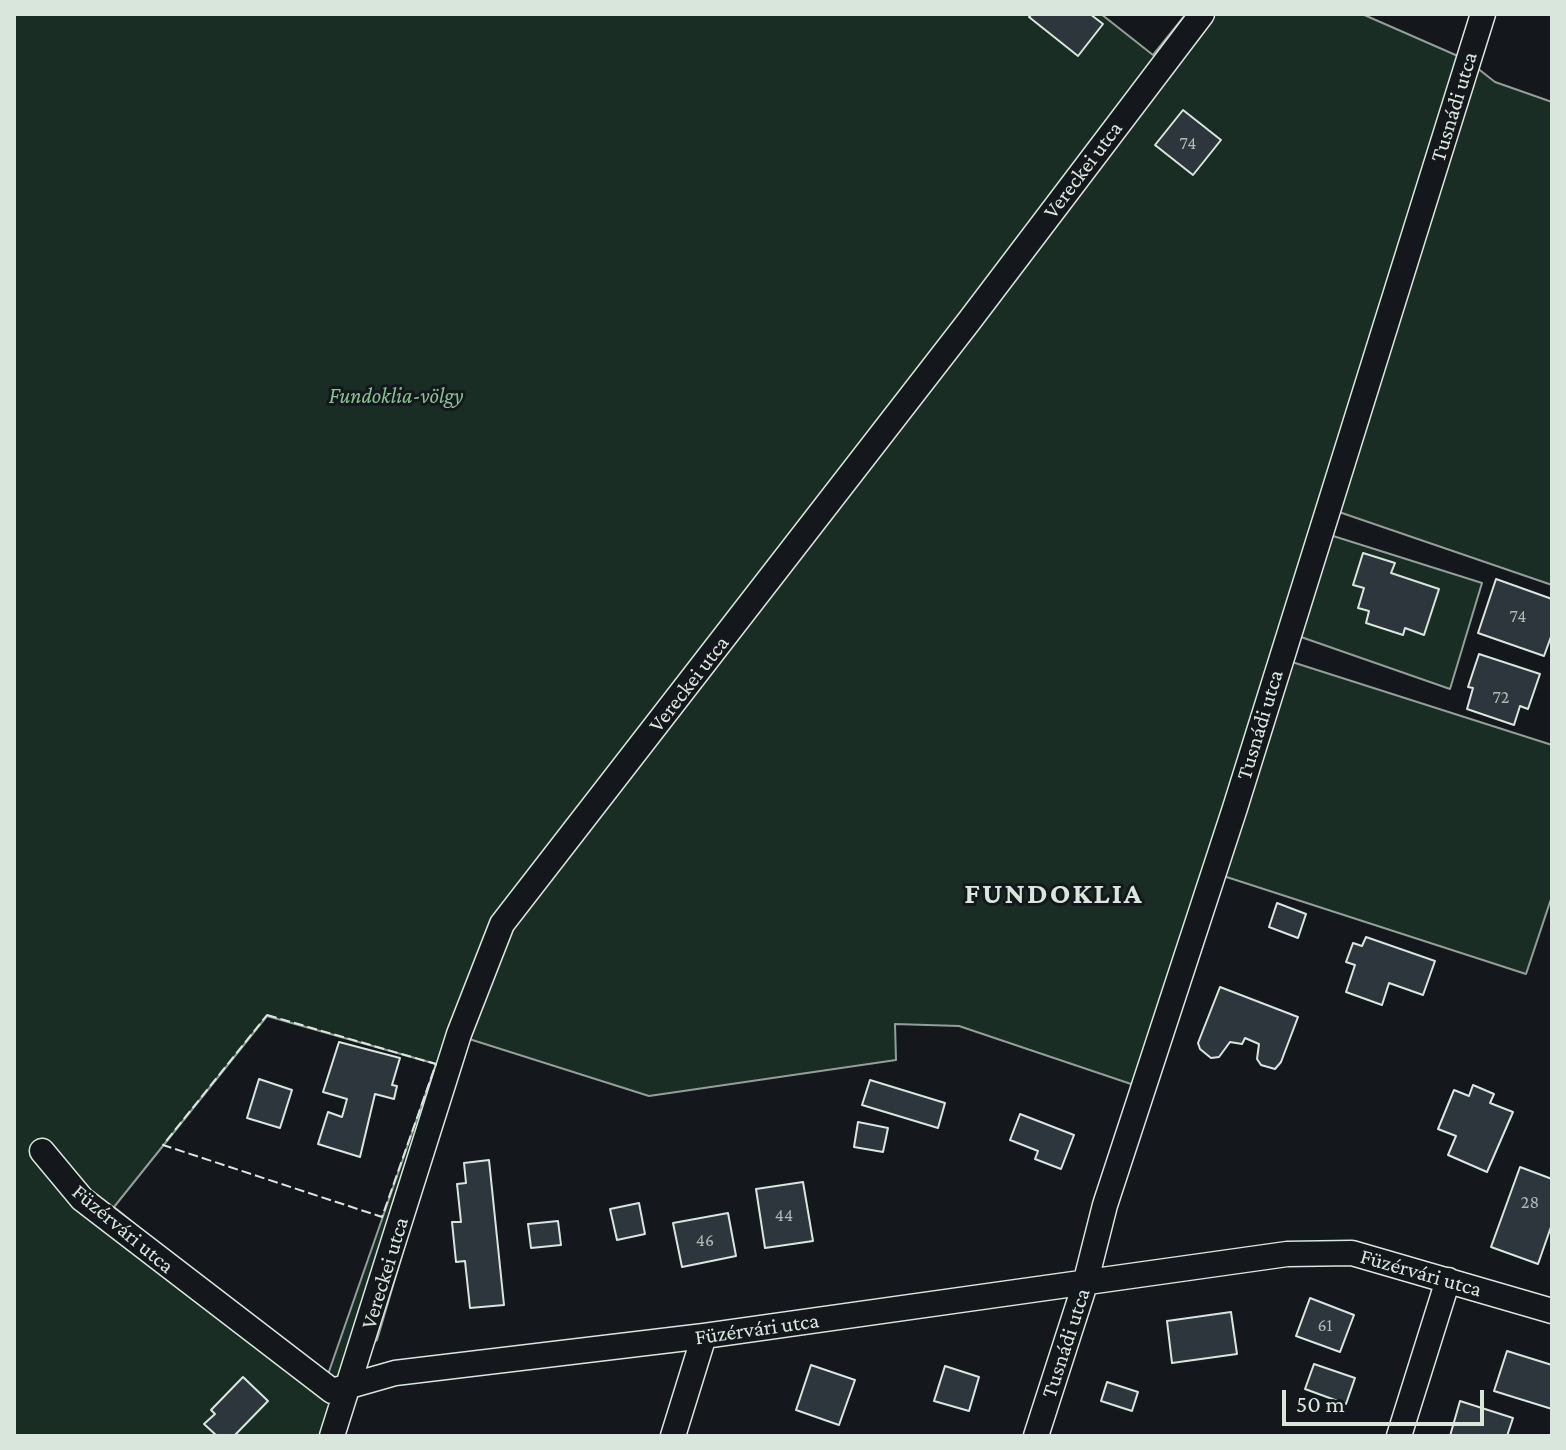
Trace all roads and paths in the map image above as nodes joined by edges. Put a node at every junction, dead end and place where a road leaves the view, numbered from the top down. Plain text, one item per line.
1 (1202, 14) edge
2 (1483, 14) edge
3 (42, 1151) dead end
4 (1448, 1280) junction
5 (1085, 1284) junction
6 (1552, 1311) edge
7 (704, 1336) junction
8 (349, 1389) junction
9 (332, 1436) edge
10 (673, 1436) edge
11 (1036, 1436) edge
12 (1399, 1436) edge

1 - 8 street, Vereckei utca
2 - 5 street, Tusnádi utca
3 - 8 street, Füzérvári utca
4 - 5 street, Füzérvári utca
4 - 6 street, Füzérvári utca
4 - 12 street
5 - 7 street, Füzérvári utca
5 - 11 street, Tusnádi utca
7 - 8 street, Füzérvári utca
7 - 10 street
8 - 9 street, Vereckei utca

